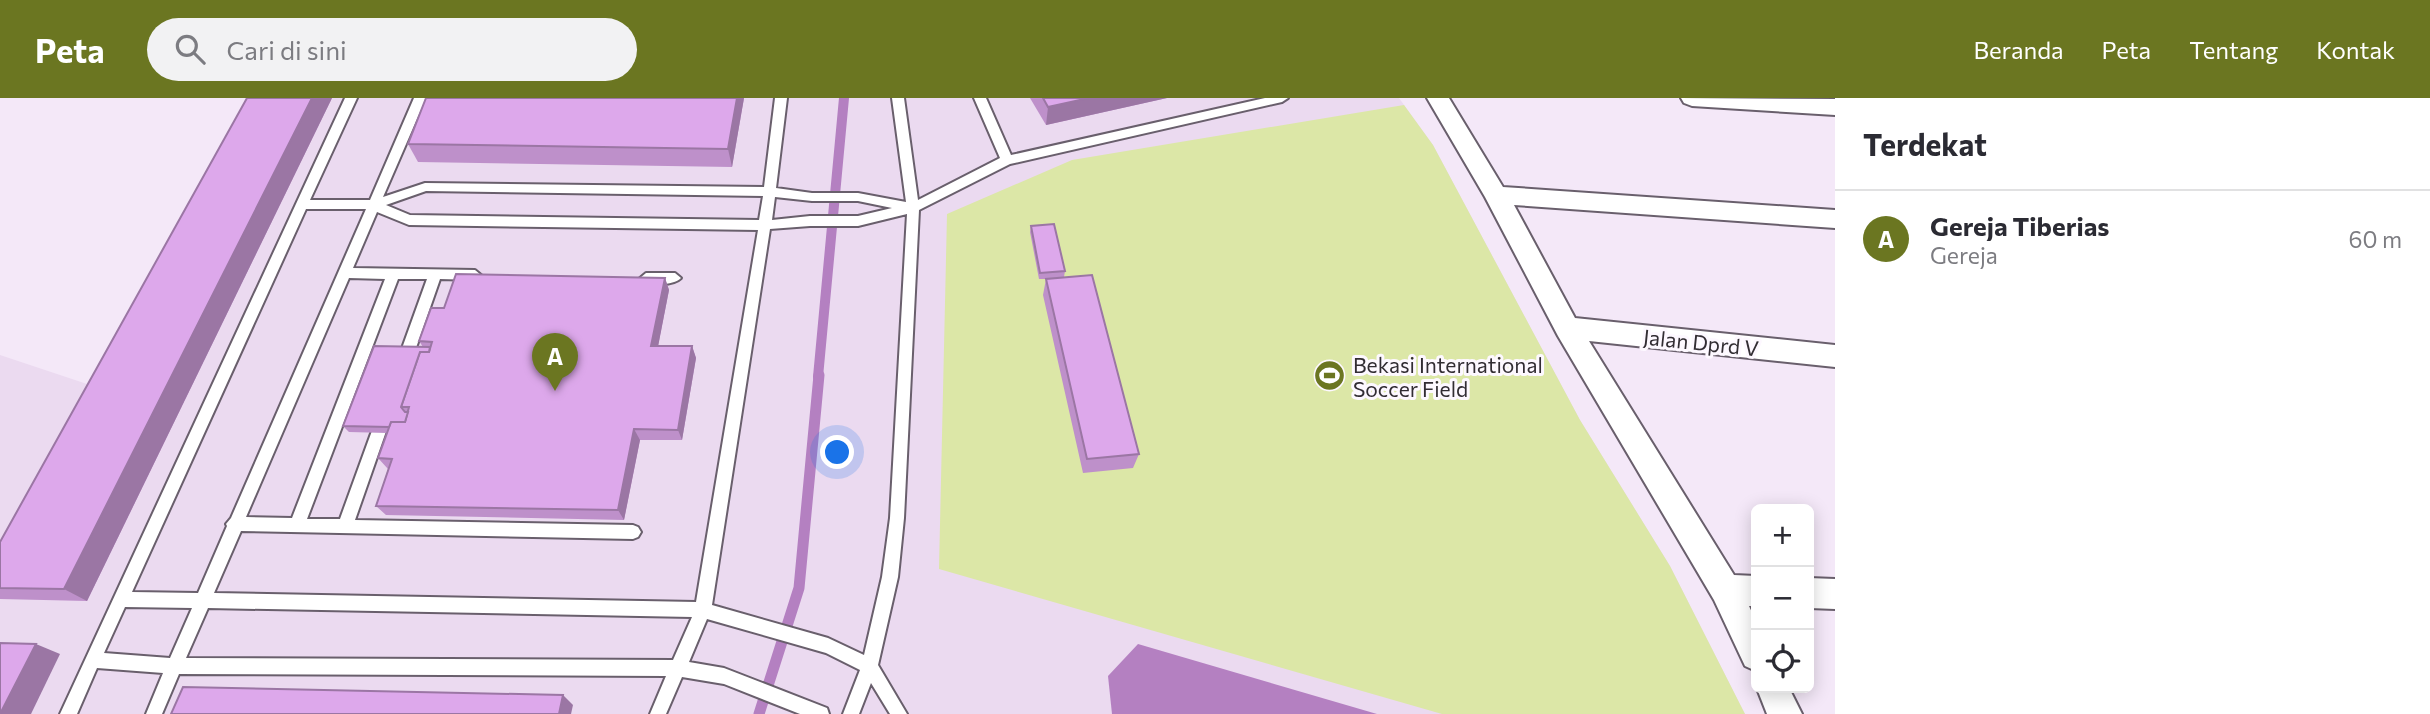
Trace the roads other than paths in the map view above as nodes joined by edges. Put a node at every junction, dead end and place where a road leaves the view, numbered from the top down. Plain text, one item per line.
1 (351, 98) edge
2 (420, 98) edge
3 (781, 98) edge
4 (898, 98) edge
5 (980, 98) edge
6 (1282, 98) edge
7 (1438, 98) edge
8 (1692, 98) edge
9 (1835, 107) edge
10 (1007, 160) junction
11 (770, 192) junction
12 (1496, 195) junction
13 (304, 204) junction
14 (373, 205) junction
15 (914, 208) junction
16 (1835, 219) edge
17 (765, 225) junction
18 (344, 272) junction
19 (394, 273) junction
20 (435, 274) junction
21 (489, 275) edge
22 (635, 278) edge
23 (675, 278) dead end
24 (1567, 328) junction
25 (1835, 356) edge
26 (399, 375) edge
27 (390, 400) edge
28 (234, 524) junction
29 (297, 525) junction
30 (345, 526) junction
31 (633, 532) dead end
32 (1725, 590) junction
33 (1751, 591) edge
34 (1814, 593) edge
35 (1835, 594) edge
36 (121, 599) junction
37 (201, 601) junction
38 (703, 610) junction
39 (1751, 645) edge
40 (93, 660) junction
41 (174, 666) junction
42 (870, 666) junction
43 (680, 668) junction
44 (1774, 693) edge
45 (68, 714) edge
46 (154, 714) edge
47 (659, 714) edge
48 (821, 714) edge
49 (851, 714) edge
50 (899, 714) edge
51 (1785, 714) edge

1 - 13 lane
2 - 14 lane
3 - 11 lane
4 - 15 lane
5 - 10 lane
6 - 10 lane
7 - 12 street
8 - 9 street
10 - 15 lane
11 - 14 lane
11 - 15 lane
11 - 17 lane
12 - 16 street
12 - 24 street
13 - 14 lane
13 - 36 lane
14 - 17 lane
14 - 18 lane
15 - 17 lane
15 - 42 lane
17 - 38 lane
18 - 19 lane
18 - 28 lane
19 - 20 lane
19 - 29 lane
20 - 21 lane
20 - 26 lane
22 - 23 lane
24 - 25 street, Jalan Dprd V
24 - 32 street
27 - 30 lane
28 - 29 lane
28 - 37 lane
29 - 30 lane
30 - 31 lane
32 - 33 street
32 - 39 street
34 - 35 street
36 - 37 lane
36 - 40 lane
37 - 38 lane
37 - 41 lane
38 - 42 lane
38 - 43 lane
40 - 41 lane
40 - 45 lane
41 - 43 lane
41 - 46 lane
42 - 49 lane
42 - 50 lane
43 - 47 lane
43 - 48 lane
44 - 51 street

